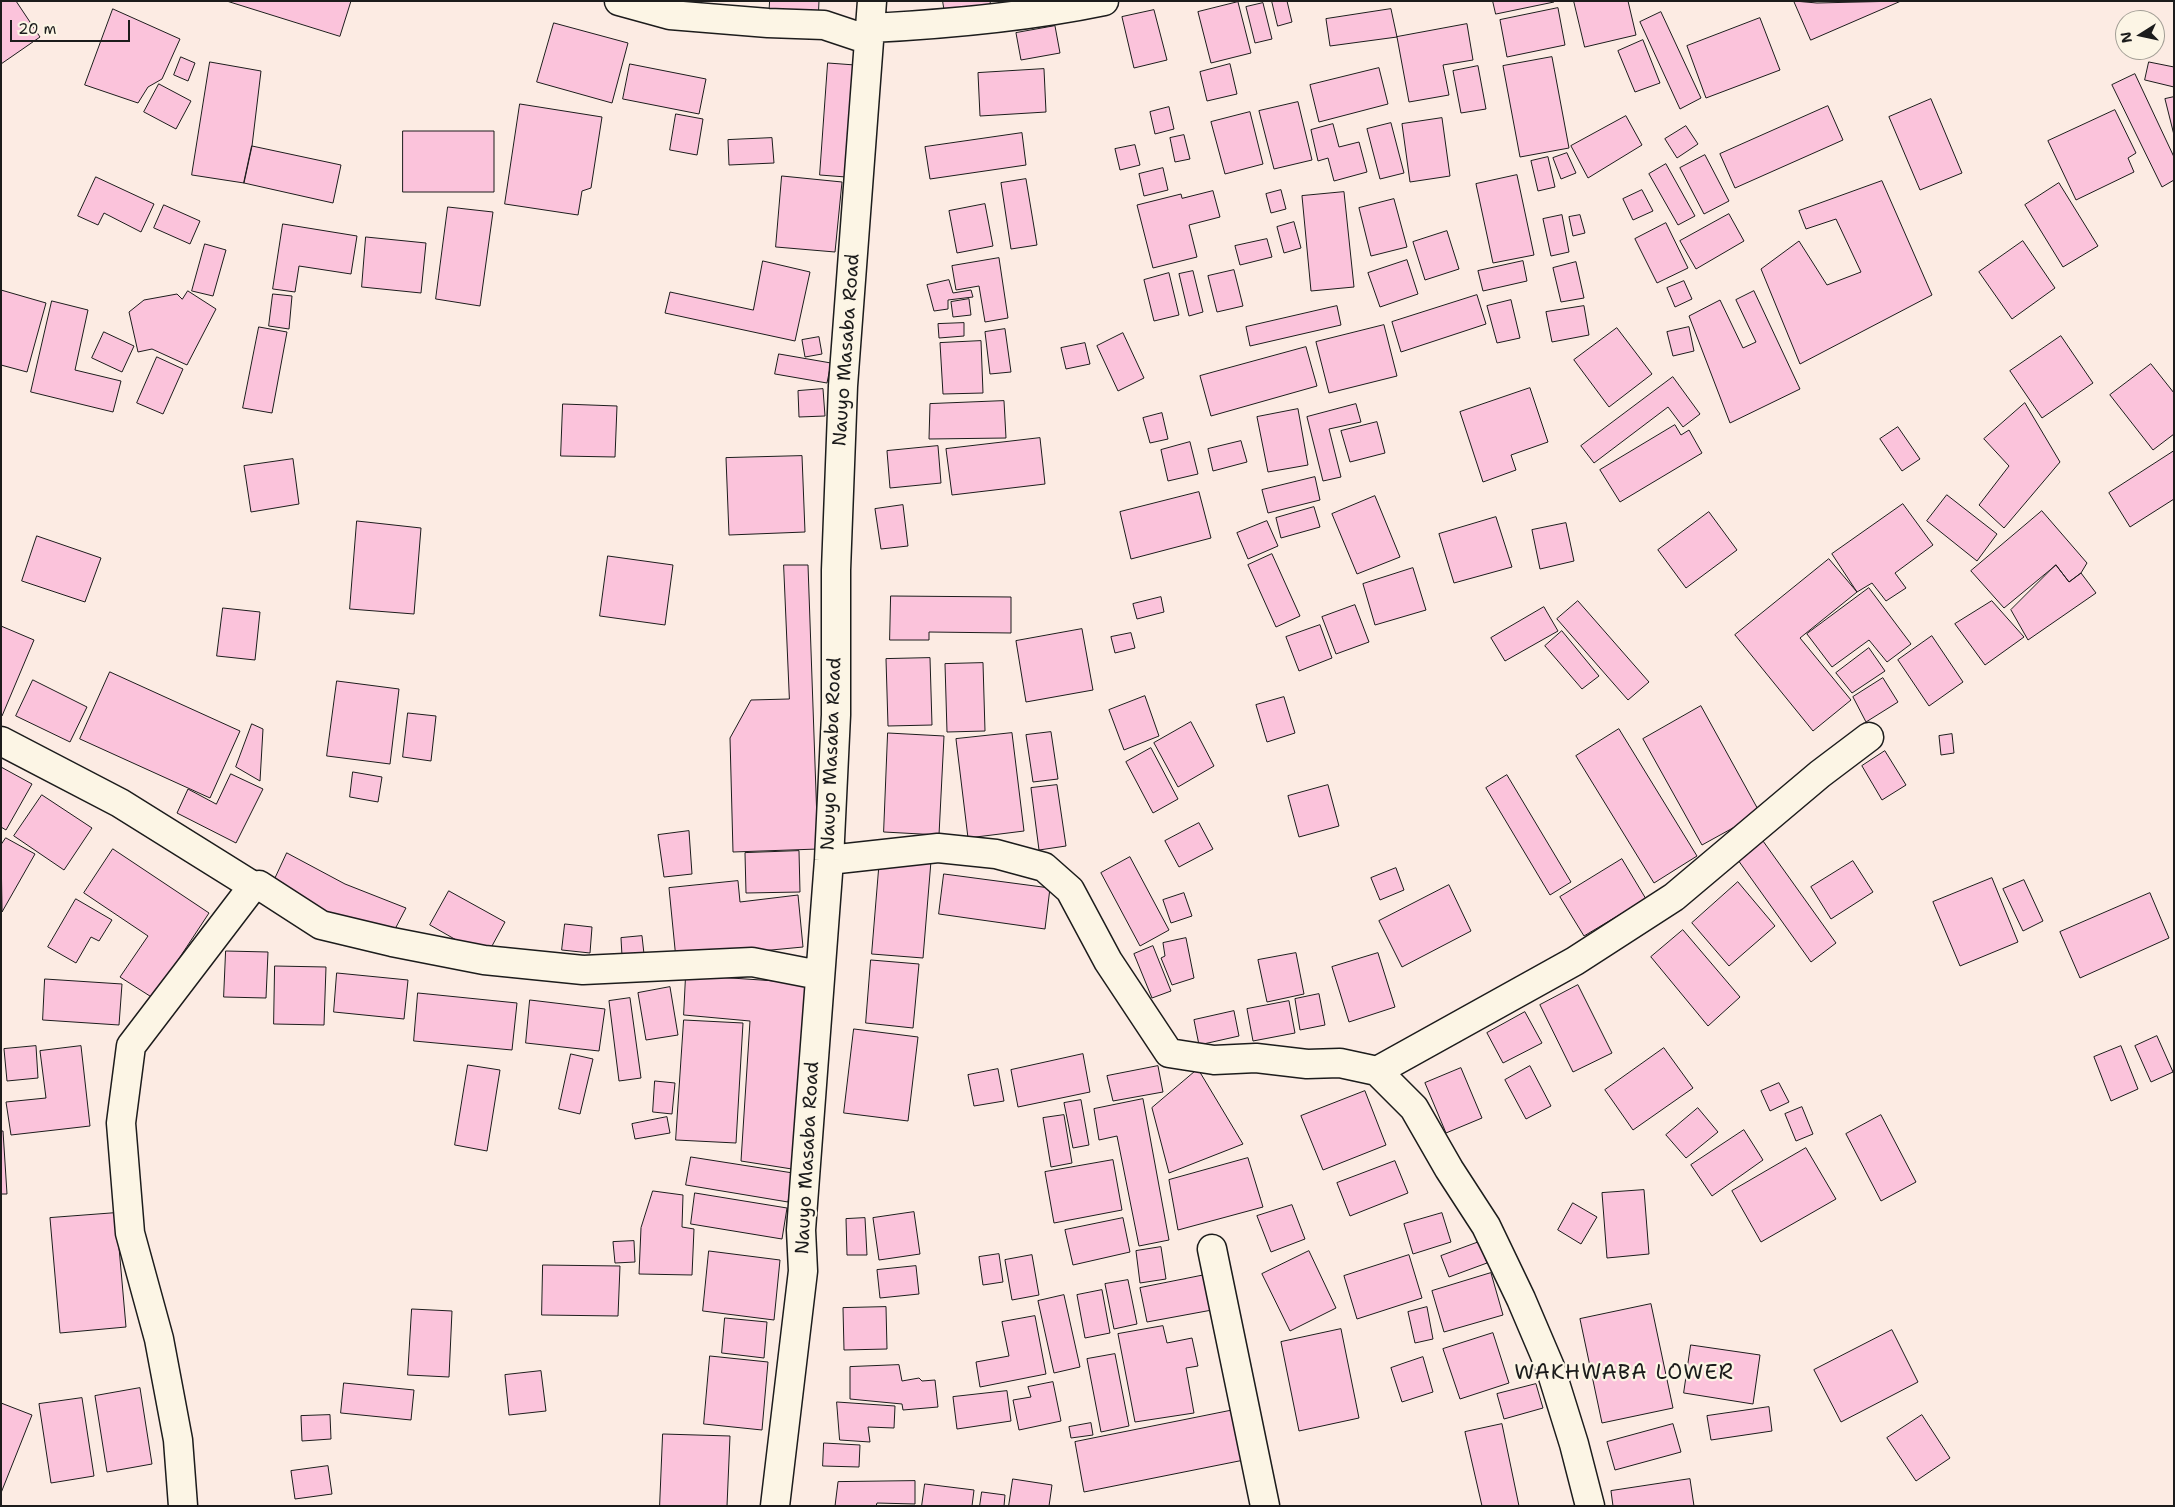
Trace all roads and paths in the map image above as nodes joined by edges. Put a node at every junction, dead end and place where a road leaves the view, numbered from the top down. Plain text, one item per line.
1 (619, 1) edge
2 (1104, 1) edge
3 (871, 23) edge
4 (1869, 737) dead end
5 (1, 741) edge
6 (829, 860) junction
7 (253, 886) junction
8 (819, 975) junction
9 (1377, 1071) junction
10 (1212, 1249) dead end
11 (183, 1506) edge
12 (775, 1506) edge
13 (1265, 1506) edge
14 (1590, 1506) edge

1 - 3 street
2 - 3 street
3 - 6 street, Nauyo Masaba Road
4 - 9 street
5 - 7 street
6 - 8 street, Nauyo Masaba Road
6 - 9 street
7 - 8 street
7 - 11 street
8 - 12 street, Nauyo Masaba Road
9 - 14 street
10 - 13 street

